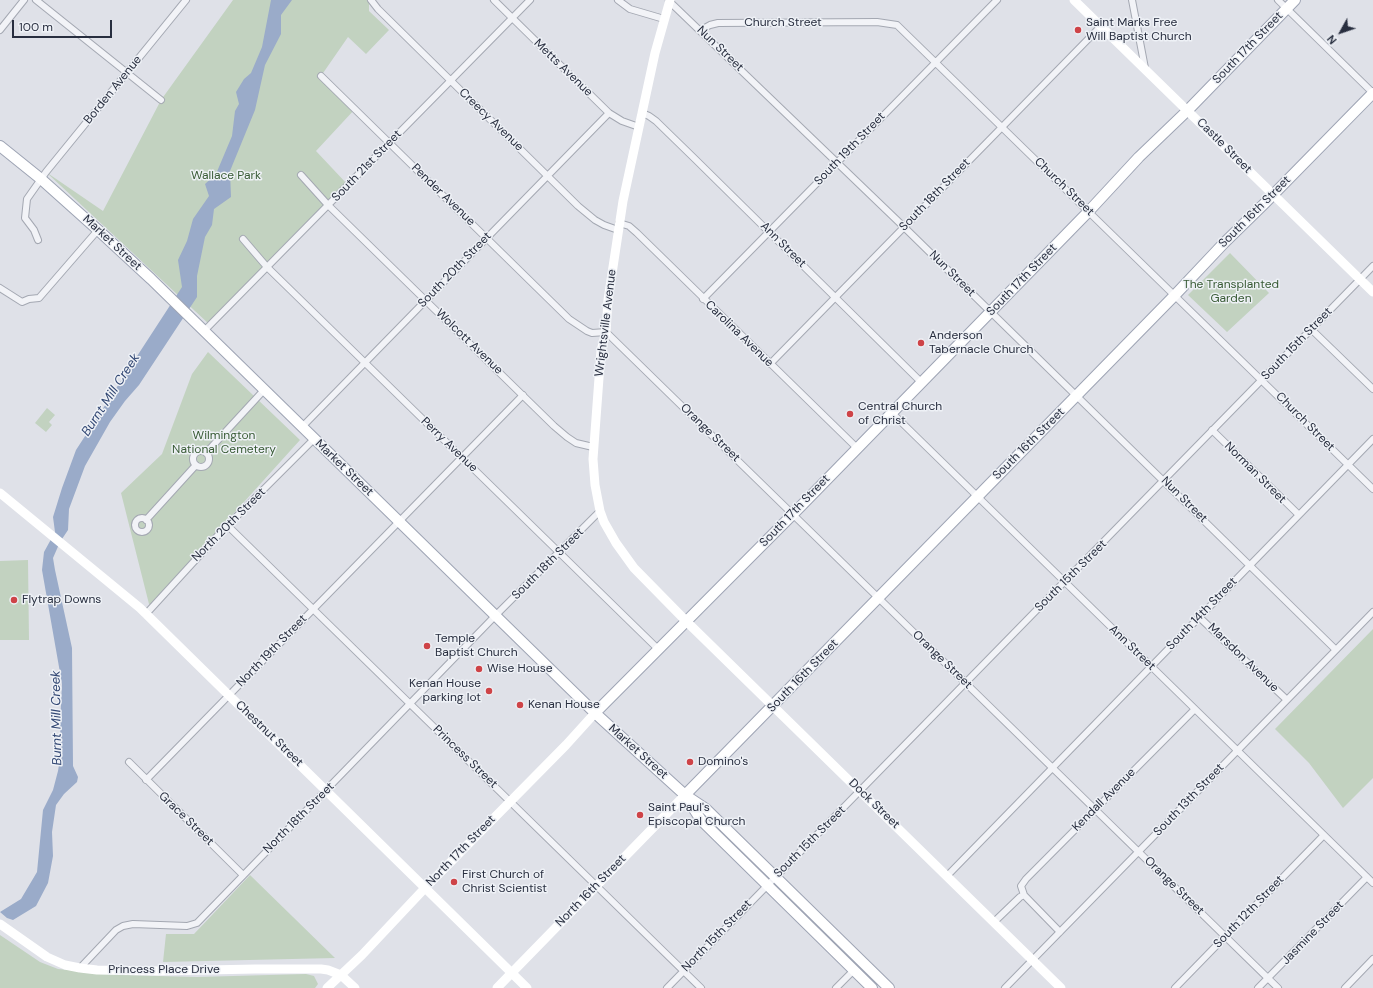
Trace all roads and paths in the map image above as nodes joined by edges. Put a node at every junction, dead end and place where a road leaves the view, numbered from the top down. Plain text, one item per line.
1 (24, 0) edge
2 (36, 0) edge
3 (186, 0) edge
4 (371, 0) edge
5 (494, 0) edge
6 (530, 0) edge
7 (618, 0) edge
8 (997, 0) edge
9 (1074, 0) edge
10 (1132, 0) edge
11 (1278, 0) edge
12 (1295, 0) edge
13 (670, 1) edge
14 (1287, 9) junction
15 (512, 18) junction
16 (664, 19) junction
17 (1101, 26) junction
18 (0, 30) edge
19 (701, 30) junction
20 (936, 62) junction
21 (1144, 68) junction
22 (127, 73) junction
23 (321, 76) dead end
24 (451, 80) junction
25 (1373, 93) edge
26 (161, 100) dead end
27 (1188, 110) junction
28 (609, 113) junction
29 (642, 113) junction
30 (639, 127) junction
31 (1002, 127) junction
32 (390, 143) junction
33 (0, 146) edge
34 (837, 162) junction
35 (301, 175) dead end
36 (548, 176) junction
37 (40, 179) junction
38 (1273, 194) junction
39 (328, 205) junction
40 (1089, 211) junction
41 (619, 226) junction
42 (904, 227) junction
43 (98, 230) junction
44 (769, 231) junction
45 (487, 238) junction
46 (243, 239) dead end
47 (38, 240) dead end
48 (1373, 266) edge
49 (267, 267) junction
50 (1360, 279) junction
51 (0, 288) edge
52 (1373, 292) edge
53 (1175, 295) junction
54 (836, 297) junction
55 (703, 299) junction
56 (426, 300) junction
57 (990, 312) junction
58 (1311, 329) junction
59 (204, 331) junction
60 (606, 332) junction
61 (365, 362) junction
62 (770, 364) junction
63 (1262, 380) junction
64 (922, 382) junction
65 (1373, 389) edge
66 (264, 390) junction
67 (523, 395) junction
68 (1077, 396) junction
69 (892, 412) junction
70 (302, 427) junction
71 (1212, 430) junction
72 (314, 439) junction
73 (1373, 439) edge
74 (593, 447) junction
75 (857, 448) junction
76 (206, 453) junction
77 (462, 458) junction
78 (1348, 464) junction
79 (196, 465) junction
80 (1164, 480) junction
81 (1373, 489) edge
82 (0, 493) edge
83 (978, 496) junction
84 (600, 511) junction
85 (793, 514) junction
86 (1299, 515) junction
87 (146, 520) dead end
88 (398, 521) junction
89 (228, 526) junction
90 (559, 553) junction
91 (1250, 565) junction
92 (1065, 582) junction
93 (879, 598) junction
94 (314, 609) junction
95 (1373, 612) edge
96 (146, 614) junction
97 (495, 616) junction
98 (1199, 617) junction
99 (686, 621) junction
100 (658, 649) junction
101 (1336, 650) junction
102 (1151, 666) junction
103 (965, 683) junction
104 (229, 696) junction
105 (1287, 700) junction
106 (410, 704) junction
107 (773, 706) junction
108 (1194, 709) junction
109 (595, 713) junction
110 (1237, 750) junction
111 (129, 762) dead end
112 (1052, 767) junction
113 (146, 780) junction
114 (326, 791) junction
115 (860, 791) junction
116 (685, 795) junction
117 (510, 801) junction
118 (1095, 810) junction
119 (1324, 835) junction
120 (1138, 852) junction
121 (243, 875) junction
122 (946, 876) junction
123 (775, 877) junction
124 (1367, 877) junction
125 (1373, 883) edge
126 (768, 885) junction
127 (597, 886) junction
128 (425, 888) junction
129 (1024, 895) junction
130 (994, 922) junction
131 (0, 924) edge
132 (1060, 932) junction
133 (1225, 937) junction
134 (1033, 959) junction
135 (1373, 959) edge
136 (80, 968) junction
137 (854, 970) junction
138 (684, 971) junction
139 (512, 973) junction
140 (340, 975) junction
141 (1268, 978) junction
142 (327, 988) edge
143 (355, 988) edge
144 (497, 988) edge
145 (527, 988) edge
146 (667, 988) edge
147 (701, 988) edge
148 (836, 988) edge
149 (872, 988) edge
150 (889, 988) edge
151 (1005, 988) edge
152 (1061, 988) edge
153 (1175, 988) edge
154 (1258, 988) edge
155 (1278, 988) edge
156 (1344, 988) edge

1 - 18 street
2 - 22 street
3 - 22 street, Borden Avenue
4 - 24 street, Creecy Avenue
5 - 15 street, Metts Avenue
6 - 15 street, South 21st Street
7 - 16 street
8 - 20 street, South 19th Street
9 - 17 street, Castle Street
10 - 21 street
11 - 14 street
12 - 14 main road, South 17th Street
13 - 16 street, Wrightsville Avenue
13 - 19 street, Nun Street
14 - 25 street
14 - 27 main road, South 17th Street
15 - 24 street, South 21st Street
15 - 28 street, Metts Avenue
16 - 29 street, Wrightsville Avenue
17 - 21 street, Castle Street
17 - 31 street, South 18th Street
19 - 20 street, Church Street
19 - 34 street, Nun Street
20 - 31 street, Church Street
20 - 34 street, South 19th Street
21 - 27 street, Castle Street
22 - 26 street
22 - 37 street, Borden Avenue
23 - 32 street, Pender Avenue
24 - 32 street, South 21st Street
24 - 36 street, Creecy Avenue
25 - 38 main road, South 16th Street
27 - 38 street, Castle Street
27 - 40 main road, South 17th Street
28 - 30 street, Metts Avenue
28 - 36 street, South 20th Street
29 - 30 street, Wrightsville Avenue
29 - 44 street, Ann Street
30 - 41 street, Wrightsville Avenue
31 - 40 street, Church Street
31 - 42 street, South 18th Street
32 - 39 street, South 21st Street
32 - 45 street, Pender Avenue
33 - 37 main road, Market Street
34 - 42 street, Nun Street
34 - 44 street, South 19th Street
35 - 39 street, Wolcott Avenue
36 - 41 street, Creecy Avenue
36 - 45 street, South 20th Street
37 - 43 main road, Market Street
37 - 47 street, Borden Avenue
38 - 50 street, Castle Street
38 - 53 main road, South 16th Street
39 - 49 street, South 21st Street
39 - 56 street, Wolcott Avenue
40 - 53 street, Church Street
40 - 57 main road, South 17th Street
41 - 55 street, Carolina Avenue
41 - 60 street, Wrightsville Avenue
42 - 54 street, South 18th Street
42 - 57 street, Nun Street
43 - 51 street
43 - 59 main road, Market Street
44 - 54 street, Ann Street
44 - 55 street, South 19th Street
45 - 56 street, South 20th Street
45 - 60 street, Pender Avenue
46 - 49 street, Perry Avenue
48 - 50 street, South 15th Street
49 - 59 street, South 21st Street
49 - 61 street, Perry Avenue
50 - 52 street, Castle Street
50 - 58 street, South 15th Street
53 - 63 street, Church Street
53 - 68 main road, South 16th Street
54 - 62 street, South 18th Street
54 - 64 street, Ann Street
55 - 62 street, Carolina Avenue
56 - 61 street, South 20th Street
56 - 67 street, Wolcott Avenue
57 - 64 main road, South 17th Street
57 - 68 street, Nun Street
58 - 63 street, South 15th Street
58 - 65 street
59 - 66 main road, Market Street
60 - 74 street, Wrightsville Avenue
60 - 85 street, Orange Street
61 - 70 street, South 20th Street
61 - 77 street, Perry Avenue
62 - 75 street, Carolina Avenue
63 - 71 street, South 15th Street
63 - 78 street, Church Street
64 - 69 main road, South 17th Street
66 - 70 main road, Market Street
66 - 76 street
67 - 74 street, Wolcott Avenue
67 - 77 street
68 - 80 street, Nun Street
68 - 83 main road, South 16th Street
69 - 75 main road, South 17th Street
69 - 83 street, Ann Street
70 - 72 main road, Market Street
71 - 80 street, South 15th Street
71 - 86 street, Norman Street
72 - 88 main road, Market Street
72 - 89 street, North 20th Street
73 - 78 street, South 14th Street
74 - 84 street, Wrightsville Avenue
75 - 85 main road, South 17th Street
76 - 79 street
76 - 79 street
77 - 88 street
77 - 90 street, Perry Avenue
78 - 81 street, Church Street
78 - 86 street, South 14th Street
79 - 87 street
80 - 91 street, Nun Street
80 - 92 street, South 15th Street
82 - 96 street, Chestnut Street
83 - 92 street, Ann Street
83 - 93 main road, South 16th Street
84 - 90 street, South 18th Street
84 - 99 street, Wrightsville Avenue
85 - 93 street, Orange Street
85 - 99 main road, South 17th Street
86 - 91 street, South 14th Street
88 - 94 street, North 19th Street
88 - 97 main road, Market Street
89 - 94 street, Princess Street
89 - 96 street, North 20th Street
90 - 97 street, South 18th Street
90 - 100 street, Perry Avenue
91 - 98 street, South 14th Street
91 - 101 street, Nun Street
92 - 102 street, Ann Street
92 - 103 street, South 15th Street
93 - 103 street, Orange Street
93 - 107 main road, South 16th Street
94 - 104 street, North 19th Street
94 - 106 street, Princess Street
95 - 101 street, South 13th Street
96 - 104 street, Chestnut Street
97 - 106 street, North 18th Street
97 - 109 main road, Market Street
98 - 102 street, South 14th Street
98 - 105 street, Marsdon Avenue
99 - 100 main road, South 17th Street
99 - 107 street, Dock Street
100 - 109 main road, South 17th Street
101 - 105 street, South 13th Street
102 - 108 street, Ann Street
102 - 112 street, South 14th Street
103 - 112 street, Orange Street
103 - 115 street, South 15th Street
104 - 113 street, North 19th Street
104 - 114 street, Chestnut Street
105 - 110 street, South 13th Street
106 - 114 street, North 18th Street
106 - 117 street, Princess Street
107 - 115 street, Dock Street
107 - 116 main road, South 16th Street
108 - 110 street, Ann Street
108 - 118 street, Kendall Avenue
109 - 116 main road, Market Street
109 - 117 street, North 17th Street
110 - 119 street, Ann Street
110 - 120 street, South 13th Street
111 - 113 street, Grace Street
112 - 118 street, Orange Street
112 - 122 street, South 14th Street
113 - 121 street, Grace Street
114 - 121 street, North 18th Street
114 - 128 street, Chestnut Street
115 - 122 street, Dock Street
115 - 123 street, South 15th Street
116 - 123 main road, Market Street
116 - 126 main road, Market Street
116 - 127 street, North 16th Street
117 - 127 street, Princess Street
117 - 128 street, North 17th Street
118 - 120 street, Orange Street
118 - 129 street, Kendall Avenue
119 - 124 street, Ann Street
119 - 133 street, South 12th Street
120 - 132 street, South 13th Street
120 - 133 street, Orange Street
121 - 136 street, North 18th Street
122 - 130 street, Dock Street
123 - 126 street, South 15th Street
123 - 150 main road, Market Street
124 - 125 street, Ann Street
124 - 141 street, Jasmine Street
126 - 137 main road, Market Street
126 - 138 street, North 15th Street
127 - 138 street, Princess Street
127 - 139 street, North 16th Street
128 - 139 street, Chestnut Street
128 - 140 street, North 17th Street
129 - 130 street
129 - 132 street
130 - 134 street, Dock Street
131 - 136 street, Princess Place Drive
132 - 134 street, South 13th Street
133 - 141 street, Orange Street
133 - 153 street, South 12th Street
134 - 151 street, South 13th Street
134 - 152 street, Dock Street
135 - 156 street
136 - 140 street, Princess Place Drive
137 - 148 street
137 - 149 main road, Market Street
138 - 146 street, North 15th Street
138 - 147 street, Princess Street
139 - 144 street, North 16th Street
139 - 145 street, Chestnut Street
140 - 142 street, North 17th Street
140 - 143 street
141 - 154 street, Jasmine Street
141 - 155 street, Orange Street

